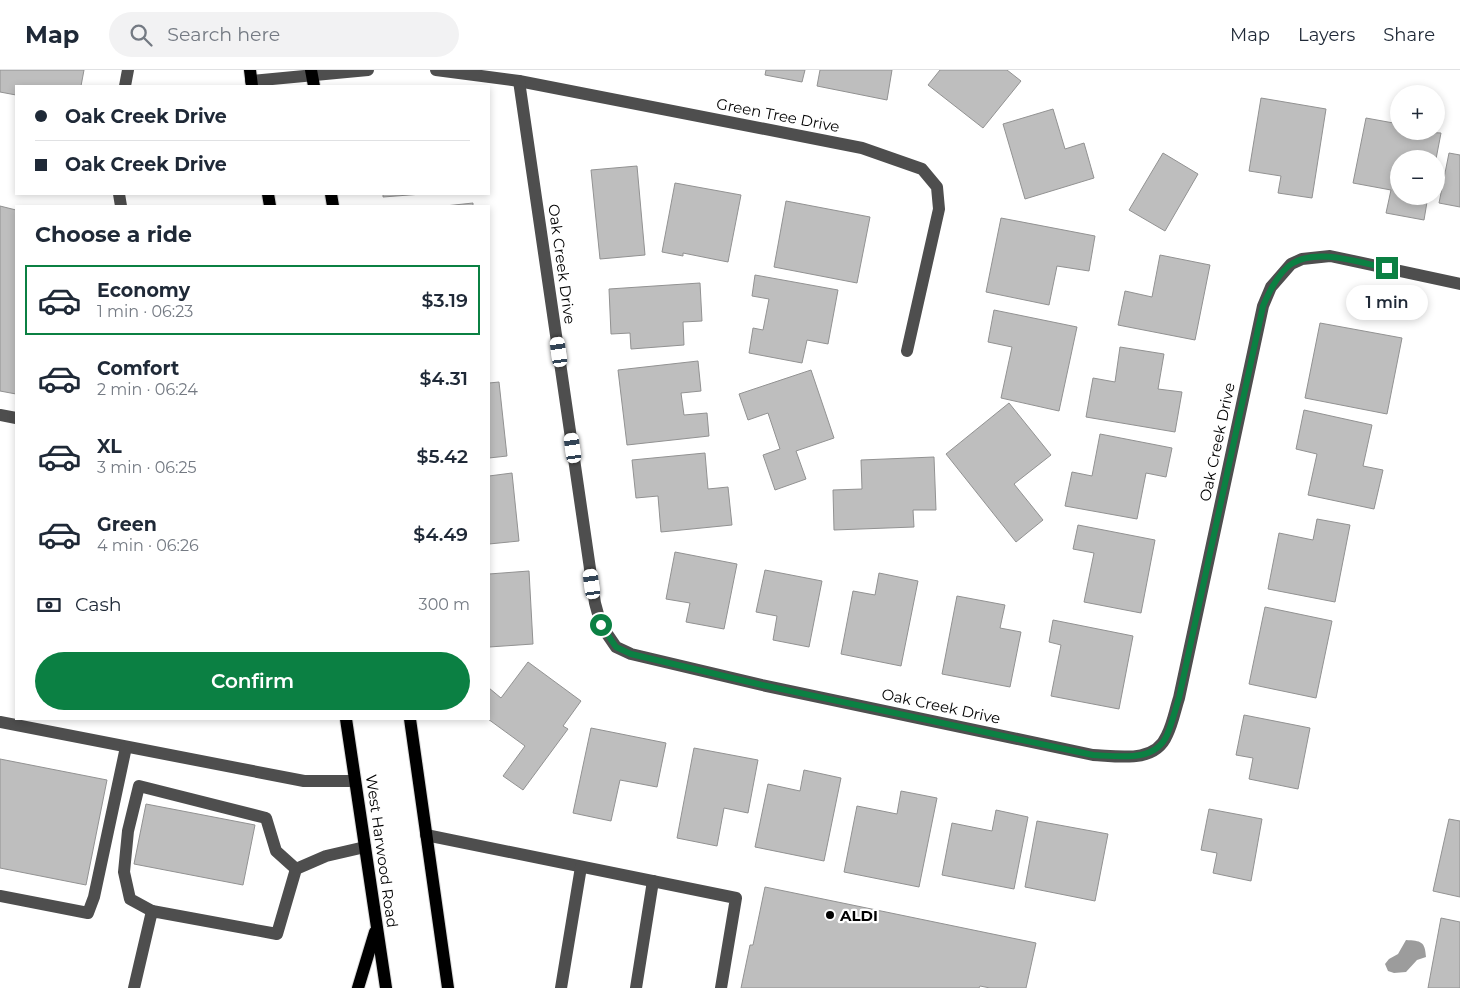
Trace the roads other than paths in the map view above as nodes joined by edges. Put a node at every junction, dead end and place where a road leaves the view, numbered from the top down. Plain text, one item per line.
1 (128, 70) edge
2 (368, 70) edge
3 (436, 70) edge
4 (312, 77) edge
5 (251, 79) edge
6 (519, 82) junction
7 (125, 85) edge
8 (1460, 284) edge
9 (907, 351) dead end
10 (0, 415) edge
11 (15, 418) edge
12 (346, 720) edge
13 (410, 720) edge
14 (0, 722) edge
15 (126, 746) junction
16 (355, 781) junction
17 (426, 835) junction
18 (365, 847) junction
19 (581, 867) junction
20 (296, 869) junction
21 (653, 881) junction
22 (0, 896) edge
23 (152, 911) junction
24 (377, 928) junction
25 (134, 988) edge
26 (358, 988) edge
27 (386, 988) edge
28 (448, 988) edge
29 (561, 988) edge
30 (636, 988) edge
31 (720, 988) edge

1 - 7 street
2 - 4 street
3 - 6 street, Green Tree Drive
4 - 5 street
6 - 8 street, Oak Creek Drive
6 - 9 street, Green Tree Drive
10 - 11 street
12 - 16 main road, West Harwood Road
13 - 17 main road
14 - 15 street
15 - 16 street
15 - 22 street
16 - 18 main road, West Harwood Road
17 - 19 street
17 - 28 main road
18 - 20 street
18 - 24 main road, West Harwood Road
19 - 21 street
19 - 29 street
20 - 23 street
20 - 23 street
21 - 30 street
21 - 31 street
23 - 25 street
24 - 26 main road
24 - 27 main road, West Harwood Road

